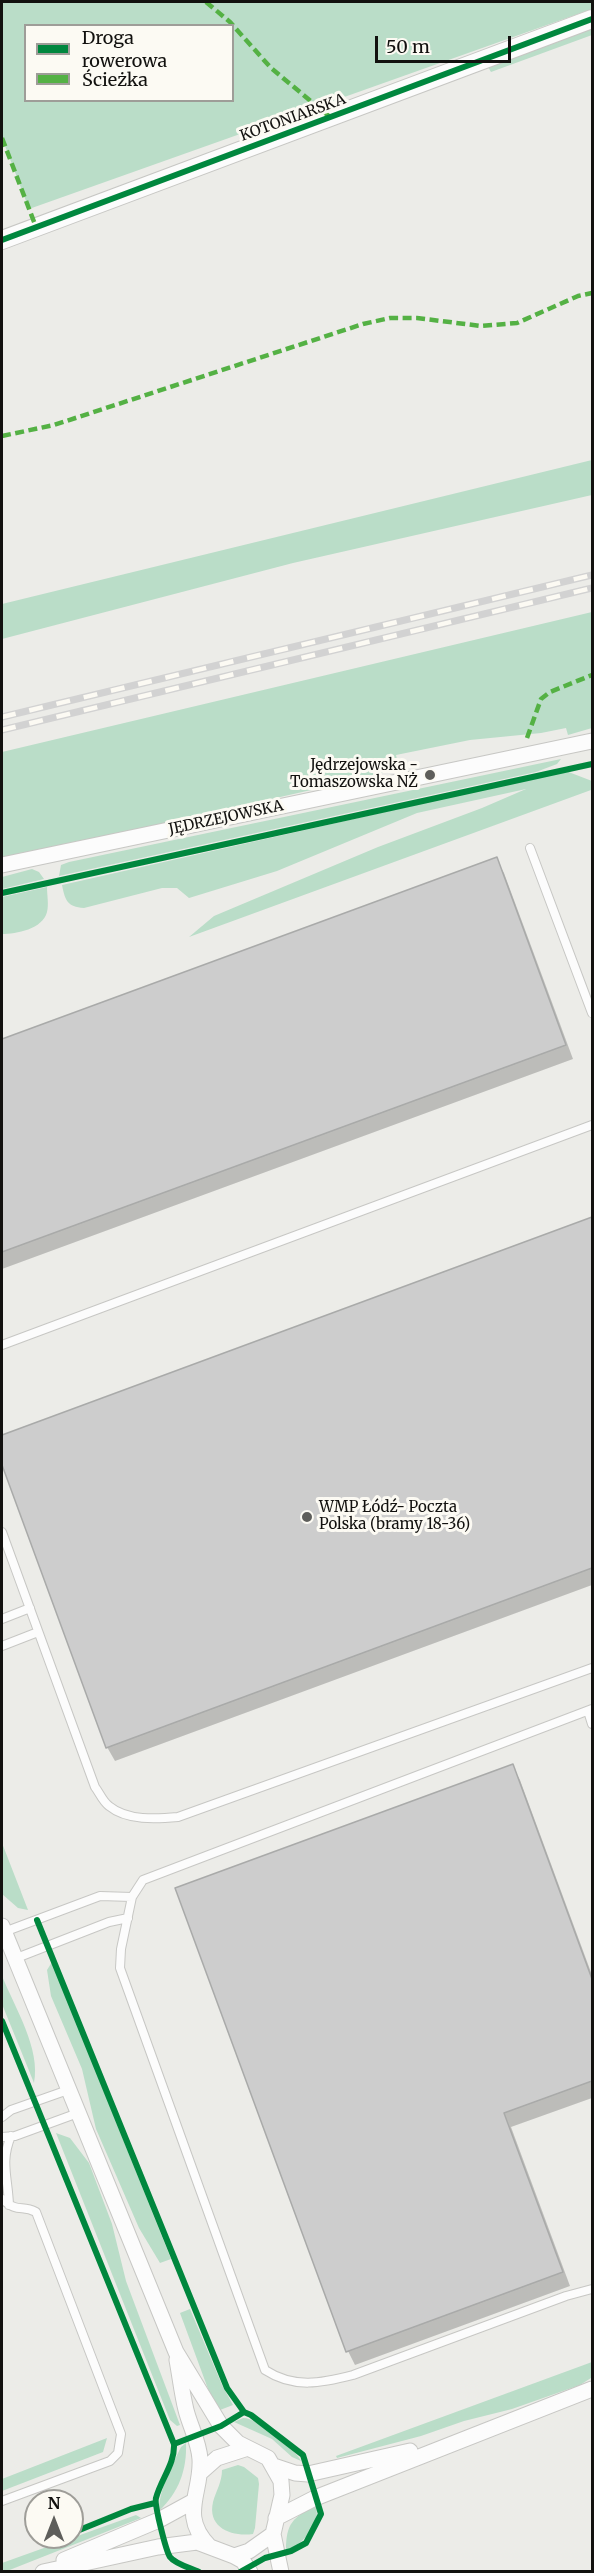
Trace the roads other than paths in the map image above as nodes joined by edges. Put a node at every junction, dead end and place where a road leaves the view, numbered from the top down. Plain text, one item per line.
1 (592, 19) edge
2 (2, 240) edge
3 (592, 741) edge
4 (530, 848) dead end
5 (2, 865) edge
6 (592, 1013) edge
7 (592, 1125) edge
8 (2, 1345) edge
9 (2, 1532) edge
10 (30, 1608) junction
11 (2, 1619) edge
12 (38, 1632) junction
13 (2, 1646) edge
14 (592, 1668) edge
15 (590, 1710) edge
16 (592, 1724) edge
17 (132, 1897) junction
18 (128, 1918) junction
19 (3, 1929) edge
20 (14, 1959) junction
21 (68, 2090) junction
22 (78, 2113) junction
23 (2, 2117) edge
24 (12, 2136) junction
25 (2, 2137) edge
26 (2, 2199) edge
27 (9, 2205) junction
28 (592, 2289) edge
29 (176, 2352) junction
30 (592, 2389) edge
31 (457, 2440) junction
32 (248, 2448) junction
33 (274, 2466) junction
34 (200, 2473) junction
35 (2, 2501) edge
36 (192, 2502) junction
37 (276, 2518) junction
38 (273, 2534) junction
39 (209, 2546) junction
40 (234, 2556) junction
41 (37, 2571) edge
42 (43, 2571) edge
43 (250, 2571) edge
44 (281, 2571) edge

1 - 2 street, KOTONIARSKA
3 - 5 street, JĘDRZEJOWSKA
4 - 6 lane
7 - 8 lane
9 - 10 lane
10 - 11 lane
10 - 12 lane
12 - 13 lane
12 - 14 lane
15 - 16 lane
15 - 17 lane
17 - 18 lane
17 - 19 lane
18 - 20 lane
18 - 28 lane
19 - 20 street
20 - 21 street
21 - 22 street
21 - 23 lane
22 - 24 lane
22 - 29 street
24 - 25 lane
24 - 27 lane
26 - 27 lane
27 - 35 lane
29 - 32 street
29 - 34 street
30 - 31 street
31 - 33 street
31 - 37 street
32 - 33 street
32 - 34 street
33 - 37 street
34 - 36 street
36 - 39 street
36 - 41 street
37 - 38 street
38 - 40 street
38 - 44 street
39 - 40 street
39 - 42 street
40 - 43 street

